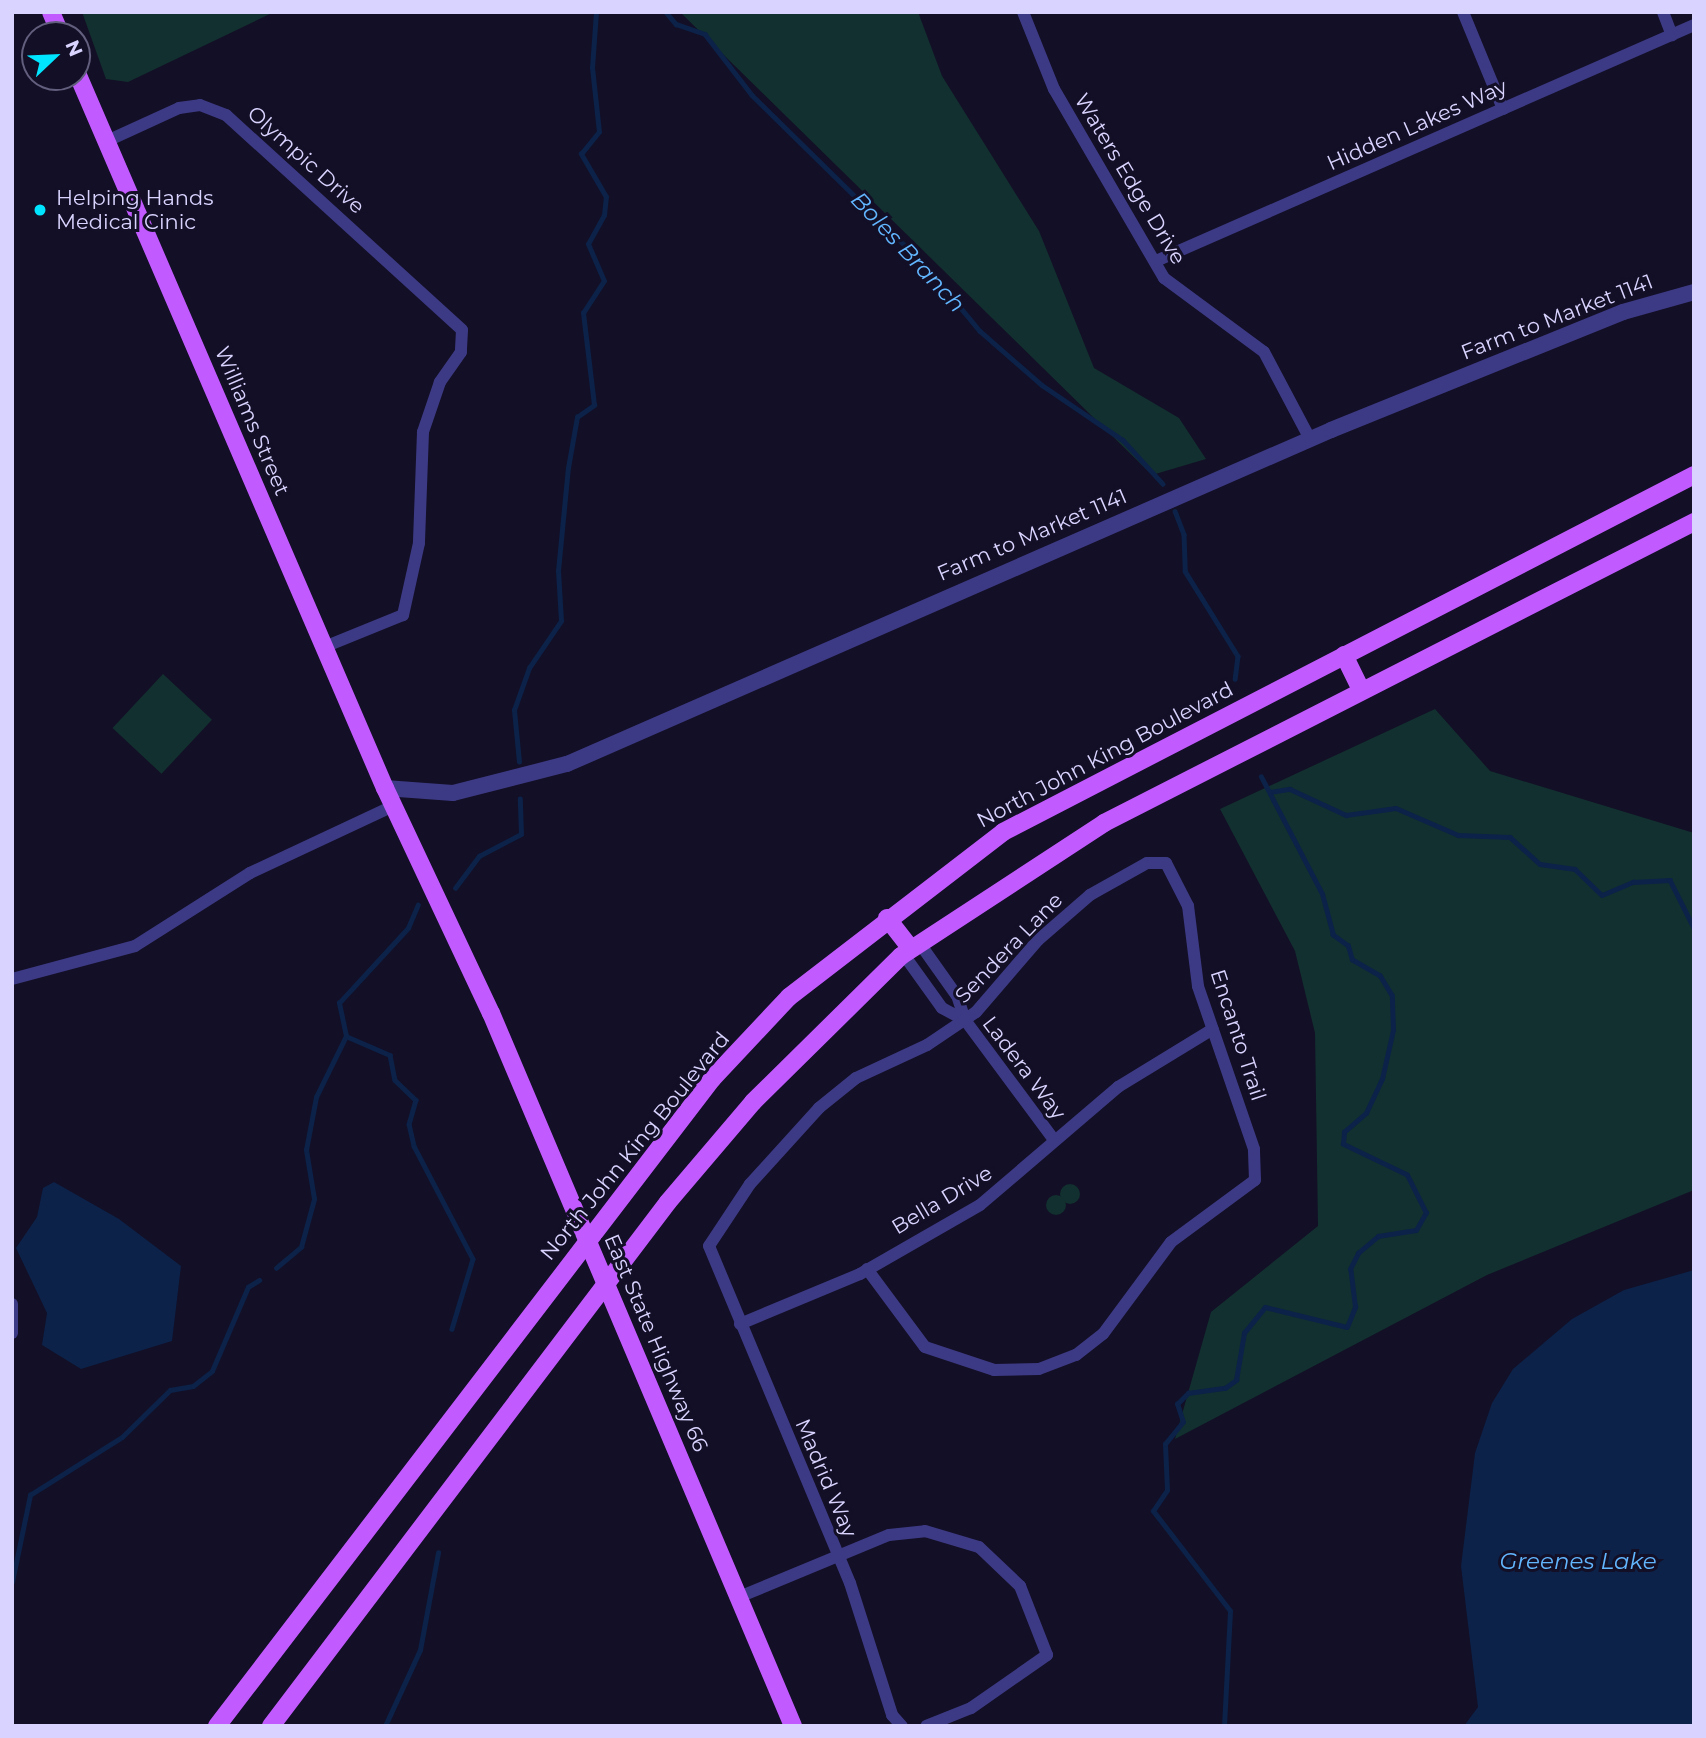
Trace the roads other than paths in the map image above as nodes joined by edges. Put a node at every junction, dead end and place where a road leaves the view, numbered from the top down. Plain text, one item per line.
1 (1023, 12) edge
2 (1464, 12) edge
3 (1662, 12) edge
4 (1694, 25) edge
5 (1672, 35) junction
6 (85, 91) edge
7 (1503, 109) junction
8 (107, 141) junction
9 (1156, 261) junction
10 (1694, 292) edge
11 (1310, 439) junction
12 (1694, 475) edge
13 (1694, 522) edge
14 (324, 647) junction
15 (1344, 655) junction
16 (1360, 690) junction
17 (385, 788) junction
18 (393, 806) junction
19 (1166, 863) joint
20 (887, 918) junction
21 (912, 949) junction
22 (12, 979) edge
23 (965, 1020) junction
24 (1213, 1029) junction
25 (1054, 1140) junction
26 (588, 1241) junction
27 (709, 1246) joint
28 (867, 1269) junction
29 (607, 1286) junction
30 (12, 1304) edge
31 (740, 1324) junction
32 (12, 1333) edge
33 (838, 1554) junction
34 (739, 1597) junction
35 (217, 1726) edge
36 (271, 1726) edge
37 (793, 1726) edge
38 (902, 1726) edge
39 (926, 1726) edge

1 - 9 street, Waters Edge Drive
2 - 7 street
3 - 5 street
4 - 5 street, Hidden Lakes Way
5 - 7 street, Hidden Lakes Way
6 - 8 main road, Williams Street
7 - 9 street, Hidden Lakes Way
8 - 14 main road, Williams Street
8 - 14 street, Olympic Drive
9 - 11 street, Waters Edge Drive
10 - 11 street, Farm to Market 1141
11 - 17 street, Farm to Market 1141
12 - 15 main road, North John King Boulevard
13 - 16 main road
14 - 17 main road, Williams Street
15 - 16 main road
15 - 20 main road, North John King Boulevard
16 - 21 main road
17 - 18 main road, East State Highway 66
18 - 22 street
18 - 26 main road, East State Highway 66
19 - 23 street, Sendera Lane
19 - 24 street, Encanto Trail
20 - 21 main road
20 - 26 main road, North John King Boulevard
21 - 23 street, Ladera Way
21 - 23 street, Ladera Way
21 - 29 main road
23 - 25 street, Ladera Way
23 - 27 street, Sendera Lane
24 - 25 street, Bella Drive
24 - 28 street, Encanto Trail
25 - 28 street, Bella Drive
26 - 29 main road, East State Highway 66
26 - 35 main road, North John King Boulevard
27 - 31 street, Madrid Way
28 - 31 street, Bella Drive
29 - 34 main road, East State Highway 66
29 - 36 main road
30 - 32 street
31 - 33 street, Madrid Way
33 - 34 street
33 - 38 street, Madrid Way
33 - 39 street
34 - 37 main road, East State Highway 66

